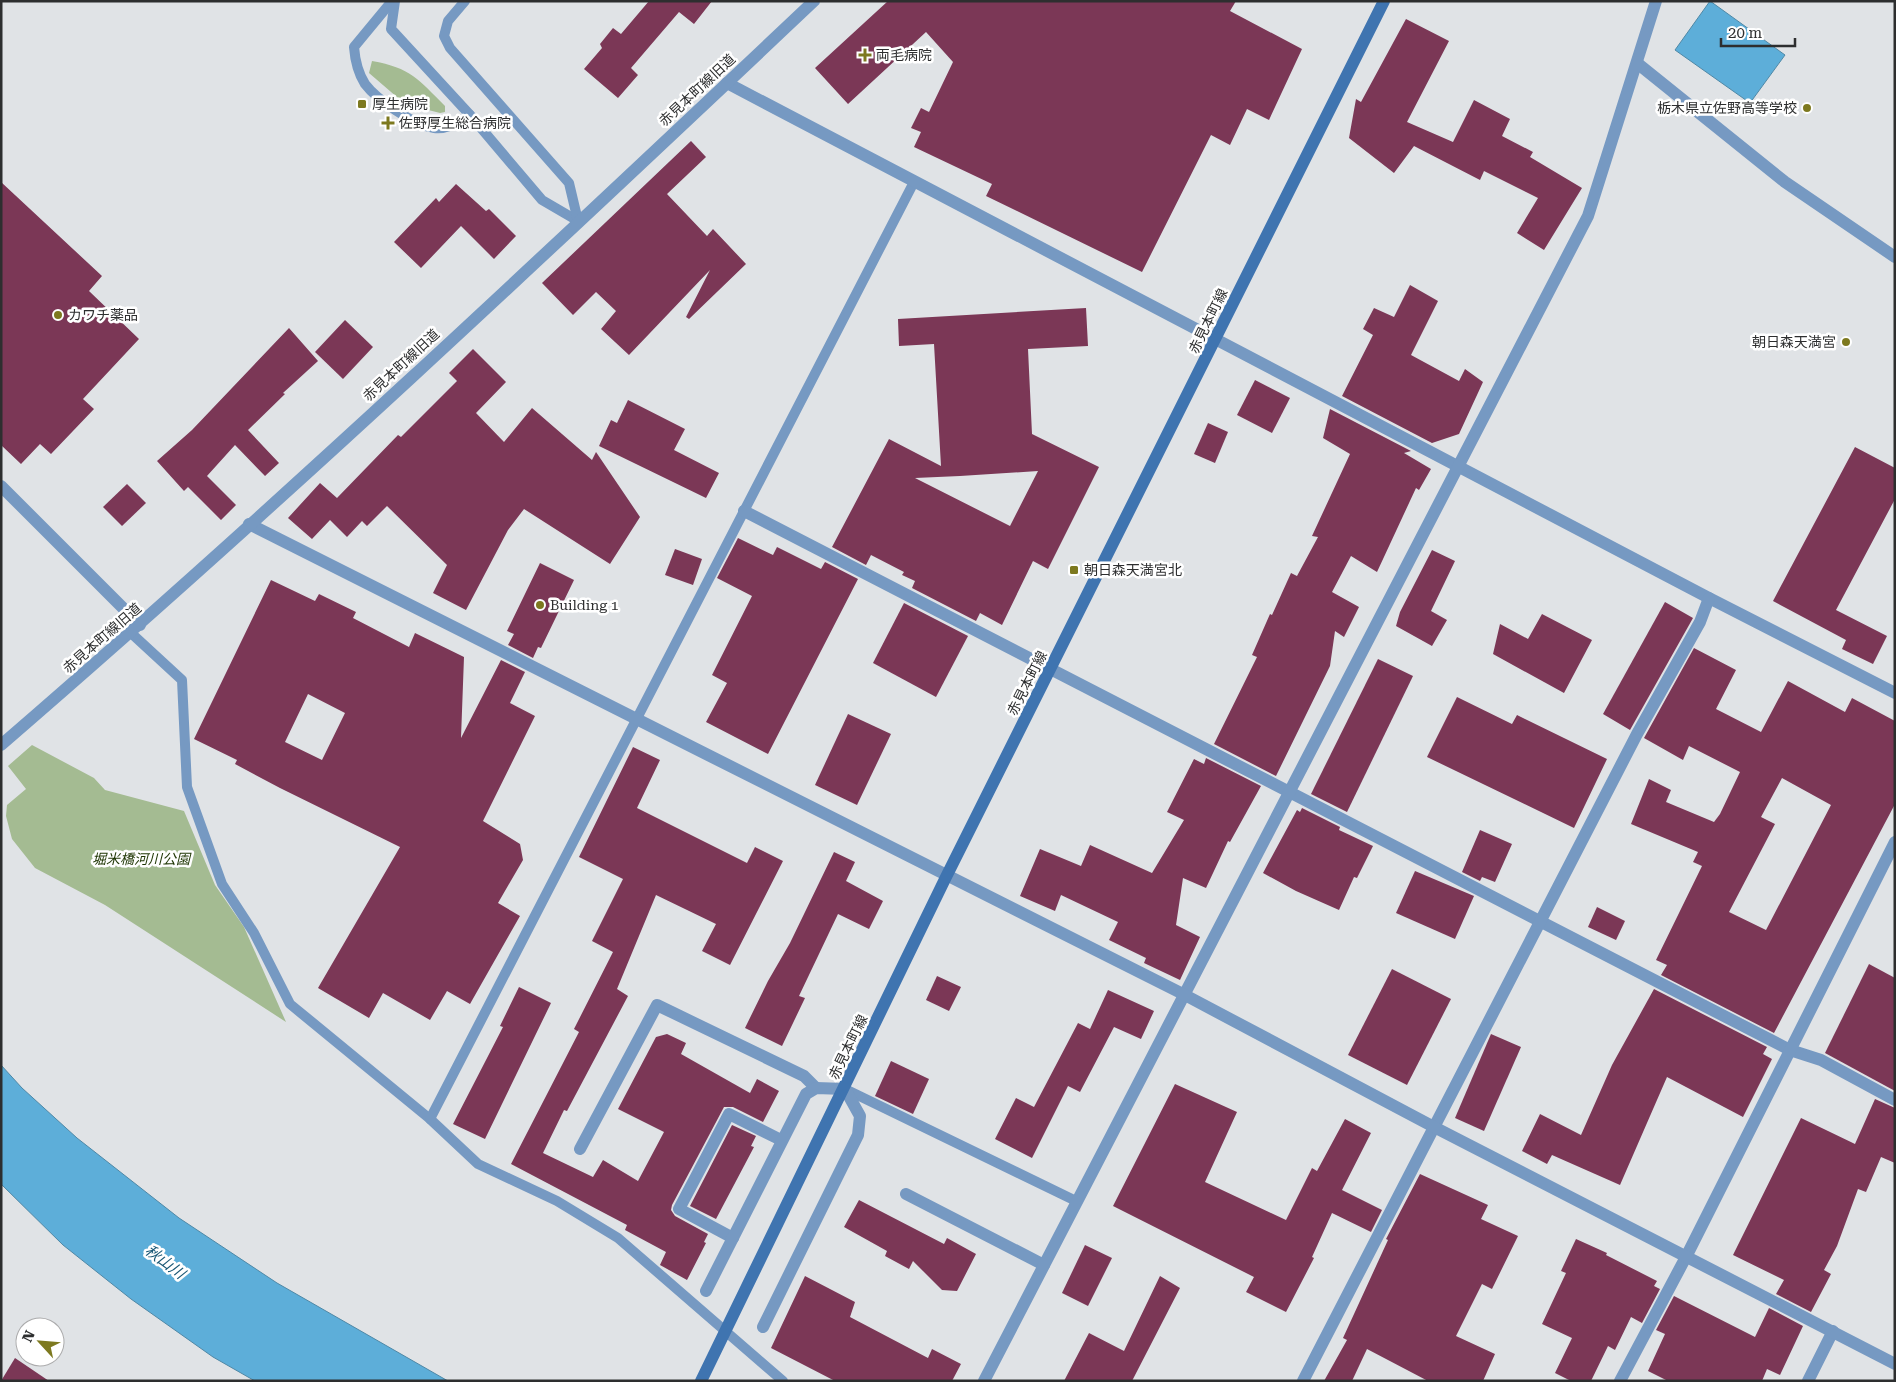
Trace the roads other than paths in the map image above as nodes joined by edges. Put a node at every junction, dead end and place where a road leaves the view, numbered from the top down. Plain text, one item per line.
1 (394, 1) edge
2 (465, 1) edge
3 (814, 1) edge
4 (1384, 1) edge
5 (1656, 1) edge
6 (1637, 63) junction
7 (727, 83) junction
8 (470, 115) junction
9 (914, 182) junction
10 (578, 221) junction
11 (1895, 257) edge
12 (1216, 339) junction
13 (1458, 465) junction
14 (1, 486) edge
15 (744, 511) junction
16 (249, 524) junction
17 (1709, 598) junction
18 (135, 629) junction
19 (1050, 670) junction
20 (1895, 692) edge
21 (636, 719) junction
22 (1, 745) edge
23 (1288, 792) junction
24 (1895, 842) edge
25 (946, 877) junction
26 (1540, 922) junction
27 (1183, 994) junction
28 (1790, 1050) junction
29 (816, 1088) junction
30 (844, 1089) junction
31 (1895, 1100) edge
32 (430, 1119) junction
33 (1434, 1127) junction
34 (782, 1140) junction
35 (580, 1149) dead end
36 (906, 1194) dead end
37 (1076, 1202) junction
38 (733, 1238) junction
39 (1687, 1255) junction
40 (1044, 1265) junction
41 (706, 1291) dead end
42 (763, 1328) dead end
43 (1833, 1332) junction
44 (725, 1333) junction
45 (1895, 1364) edge
46 (702, 1381) edge
47 (783, 1381) edge
48 (984, 1381) edge
49 (1303, 1381) edge
50 (1620, 1381) edge
51 (1808, 1381) edge

1 - 8 lane
1 - 8 lane
2 - 10 lane
3 - 7 street, 赤見本町線旧道
4 - 12 main road, 赤見本町線
5 - 6 street
6 - 11 street
6 - 13 street
7 - 9 street
7 - 10 street, 赤見本町線旧道
8 - 10 lane
9 - 12 street
9 - 15 lane
10 - 16 street, 赤見本町線旧道
12 - 13 street
12 - 19 main road, 赤見本町線
13 - 17 street
13 - 23 street
14 - 18 street
15 - 19 street
15 - 21 lane
16 - 18 street, 赤見本町線旧道
16 - 21 street
17 - 20 street
17 - 26 street
18 - 22 street, 赤見本町線旧道
18 - 32 lane
19 - 23 street
19 - 25 main road, 赤見本町線
21 - 25 street
21 - 32 lane
23 - 26 street
23 - 27 street
24 - 28 street
25 - 27 street
25 - 30 main road, 赤見本町線
26 - 28 street
26 - 33 street
27 - 33 street
27 - 37 street
28 - 31 street
28 - 39 street
29 - 30 street
29 - 34 street
29 - 35 street
30 - 37 lane
30 - 42 street
30 - 44 main road, 赤見本町線
32 - 44 lane
33 - 39 street
33 - 49 street
34 - 38 street
34 - 38 street
36 - 40 street
37 - 40 street
38 - 41 street
39 - 43 street
39 - 50 street
40 - 48 street
43 - 45 street
43 - 51 street
44 - 46 main road, 赤見本町線
44 - 47 lane

